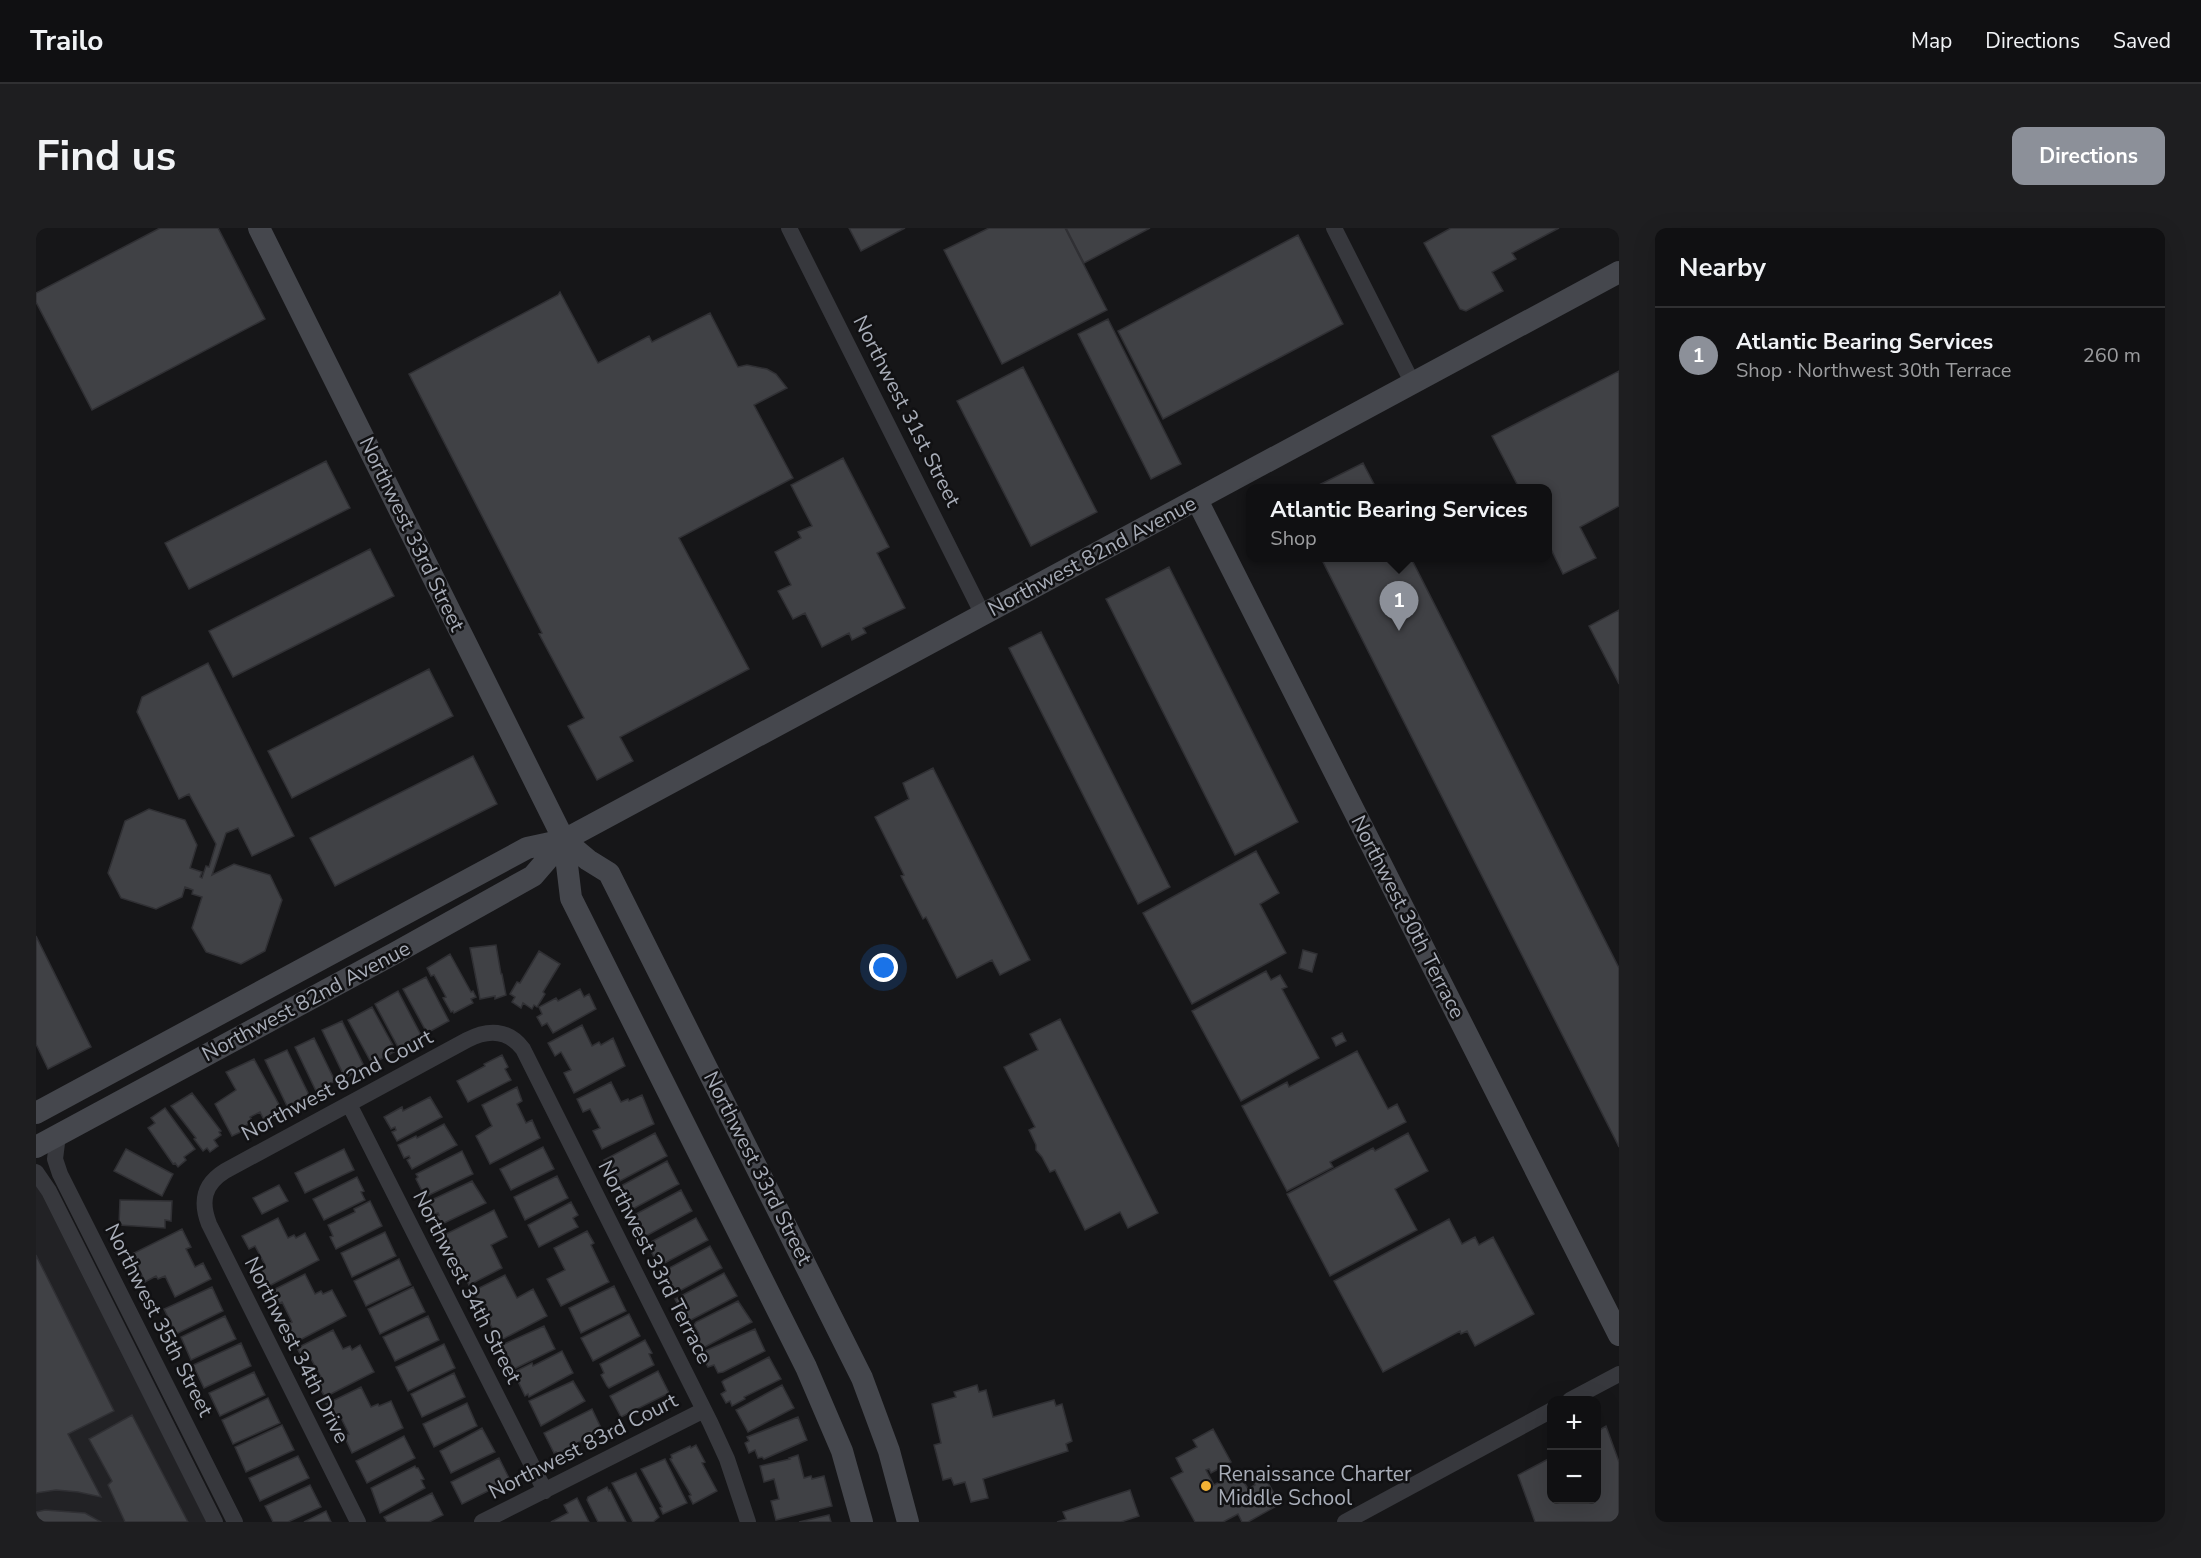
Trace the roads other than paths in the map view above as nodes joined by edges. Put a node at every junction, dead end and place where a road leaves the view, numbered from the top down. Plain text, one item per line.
1 (259, 228) edge
2 (789, 228) edge
3 (1334, 228) edge
4 (1619, 272) edge
5 (1413, 384) junction
6 (1197, 500) junction
7 (983, 615) junction
8 (564, 840) junction
9 (321, 960) junction
10 (291, 1009) junction
11 (503, 1033) joint
12 (349, 1104) junction
13 (36, 1113) edge
14 (58, 1135) junction
15 (36, 1147) edge
16 (36, 1172) edge
17 (205, 1196) joint
18 (1619, 1335) edge
19 (145, 1341) junction
20 (128, 1349) junction
21 (1619, 1374) edge
22 (1579, 1396) edge
23 (704, 1410) junction
24 (1547, 1412) edge
25 (545, 1491) junction
26 (215, 1522) edge
27 (235, 1522) edge
28 (358, 1522) edge
29 (482, 1522) edge
30 (748, 1522) edge
31 (862, 1522) edge
32 (908, 1522) edge
33 (1345, 1522) edge

1 - 8 street, Northwest 33rd Street
2 - 7 street, Northwest 31st Street
3 - 5 street
4 - 5 street, Northwest 82nd Avenue
5 - 6 street, Northwest 82nd Avenue
6 - 7 street, Northwest 82nd Avenue
6 - 18 street, Northwest 30th Terrace
7 - 8 street, Northwest 82nd Avenue
8 - 9 street, Northwest 82nd Avenue
8 - 10 street, Northwest 82nd Avenue
8 - 31 street, Northwest 33rd Street
8 - 32 street, Northwest 33rd Street
9 - 10 street
9 - 13 street, Northwest 82nd Avenue
10 - 14 street, Northwest 82nd Avenue
11 - 12 street, Northwest 82nd Court
11 - 23 street, Northwest 33rd Terrace
12 - 17 street, Northwest 82nd Court
12 - 25 street, Northwest 34th Street
14 - 15 street, Northwest 82nd Avenue
14 - 19 street, Northwest 35th Street
16 - 20 street, Northwest 35th Street
17 - 28 street, Northwest 34th Drive
19 - 20 street
19 - 27 street, Northwest 35th Street
20 - 26 street, Northwest 35th Street
21 - 22 street
23 - 25 street, Northwest 83rd Court
23 - 30 street, Northwest 33rd Terrace
24 - 33 street
25 - 29 street, Northwest 83rd Court

